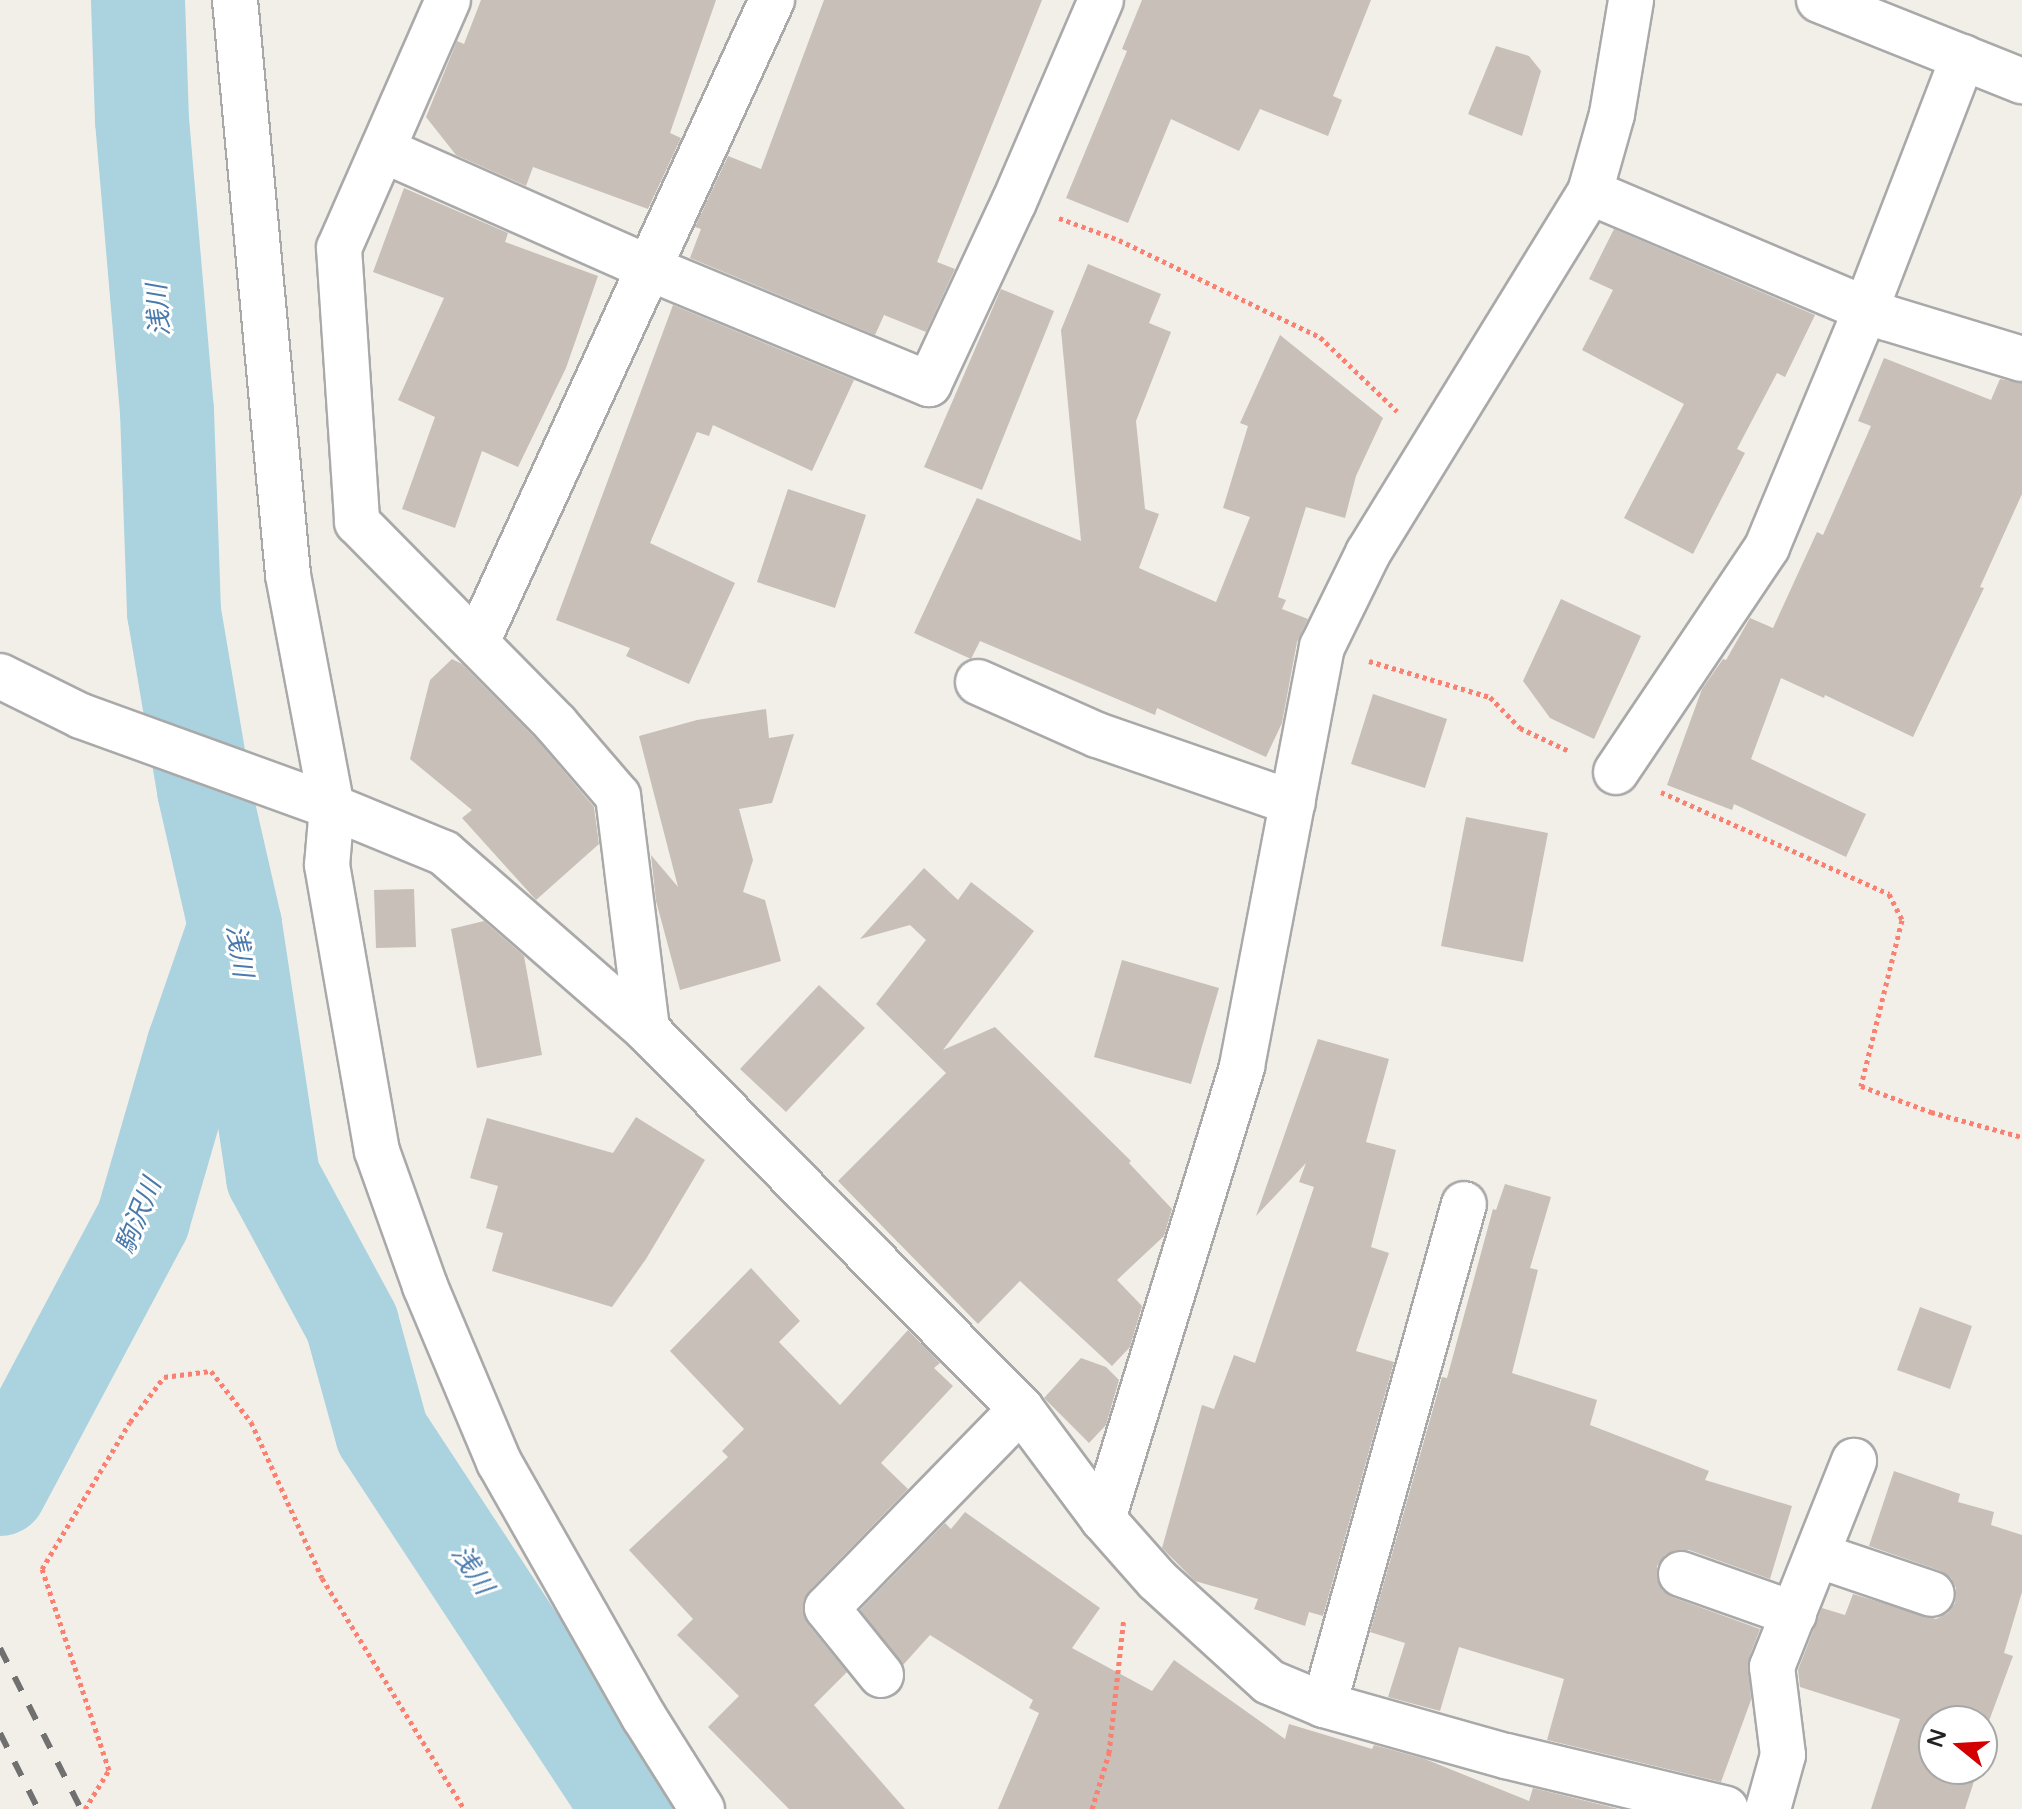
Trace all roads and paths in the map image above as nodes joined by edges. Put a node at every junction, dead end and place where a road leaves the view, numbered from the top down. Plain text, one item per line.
1 (235, 0) edge
2 (448, 0) edge
3 (772, 0) edge
4 (1101, 0) edge
5 (1631, 0) edge
6 (1819, 0) edge
7 (1963, 57) junction
8 (2022, 81) edge
9 (383, 150) junction
10 (1590, 192) junction
11 (1014, 202) junction
12 (651, 269) junction
13 (1866, 309) junction
14 (2022, 359) edge
15 (1435, 448) junction
16 (477, 642) junction
17 (1322, 647) junction
18 (0, 676) edge
19 (978, 682) dead end
20 (1616, 772) junction
21 (1293, 803) junction
22 (332, 807) junction
23 (647, 1030) junction
24 (2022, 1137) edge
25 (1464, 1204) dead end
26 (1021, 1409) junction
27 (1854, 1461) dead end
28 (1103, 1519) junction
29 (1817, 1555) junction
30 (1681, 1574) dead end
31 (1157, 1580) junction
32 (1932, 1594) dead end
33 (1794, 1614) junction
34 (881, 1675) dead end
35 (1324, 1705) junction
36 (85, 1809) edge
37 (464, 1809) edge
38 (702, 1809) edge
39 (1092, 1809) edge
40 (1726, 1809) edge
41 (1768, 1809) edge

1 - 22 street
2 - 9 street
3 - 12 street
4 - 11 street
5 - 10 street
6 - 7 street
7 - 8 street
7 - 13 street
9 - 12 street
9 - 16 street
10 - 13 street
10 - 15 street
11 - 12 street
11 - 15 path
12 - 16 street
13 - 14 street
13 - 20 street
15 - 17 street
16 - 23 street
17 - 20 path
17 - 21 street
18 - 22 street
19 - 21 street
20 - 24 path
21 - 28 street
22 - 23 street
22 - 38 street
23 - 26 street
25 - 35 street
26 - 28 street
26 - 34 street
27 - 29 street
28 - 31 street
29 - 32 street
29 - 33 street
30 - 33 street
31 - 35 street
31 - 39 path
33 - 41 street
35 - 40 street
36 - 37 path

